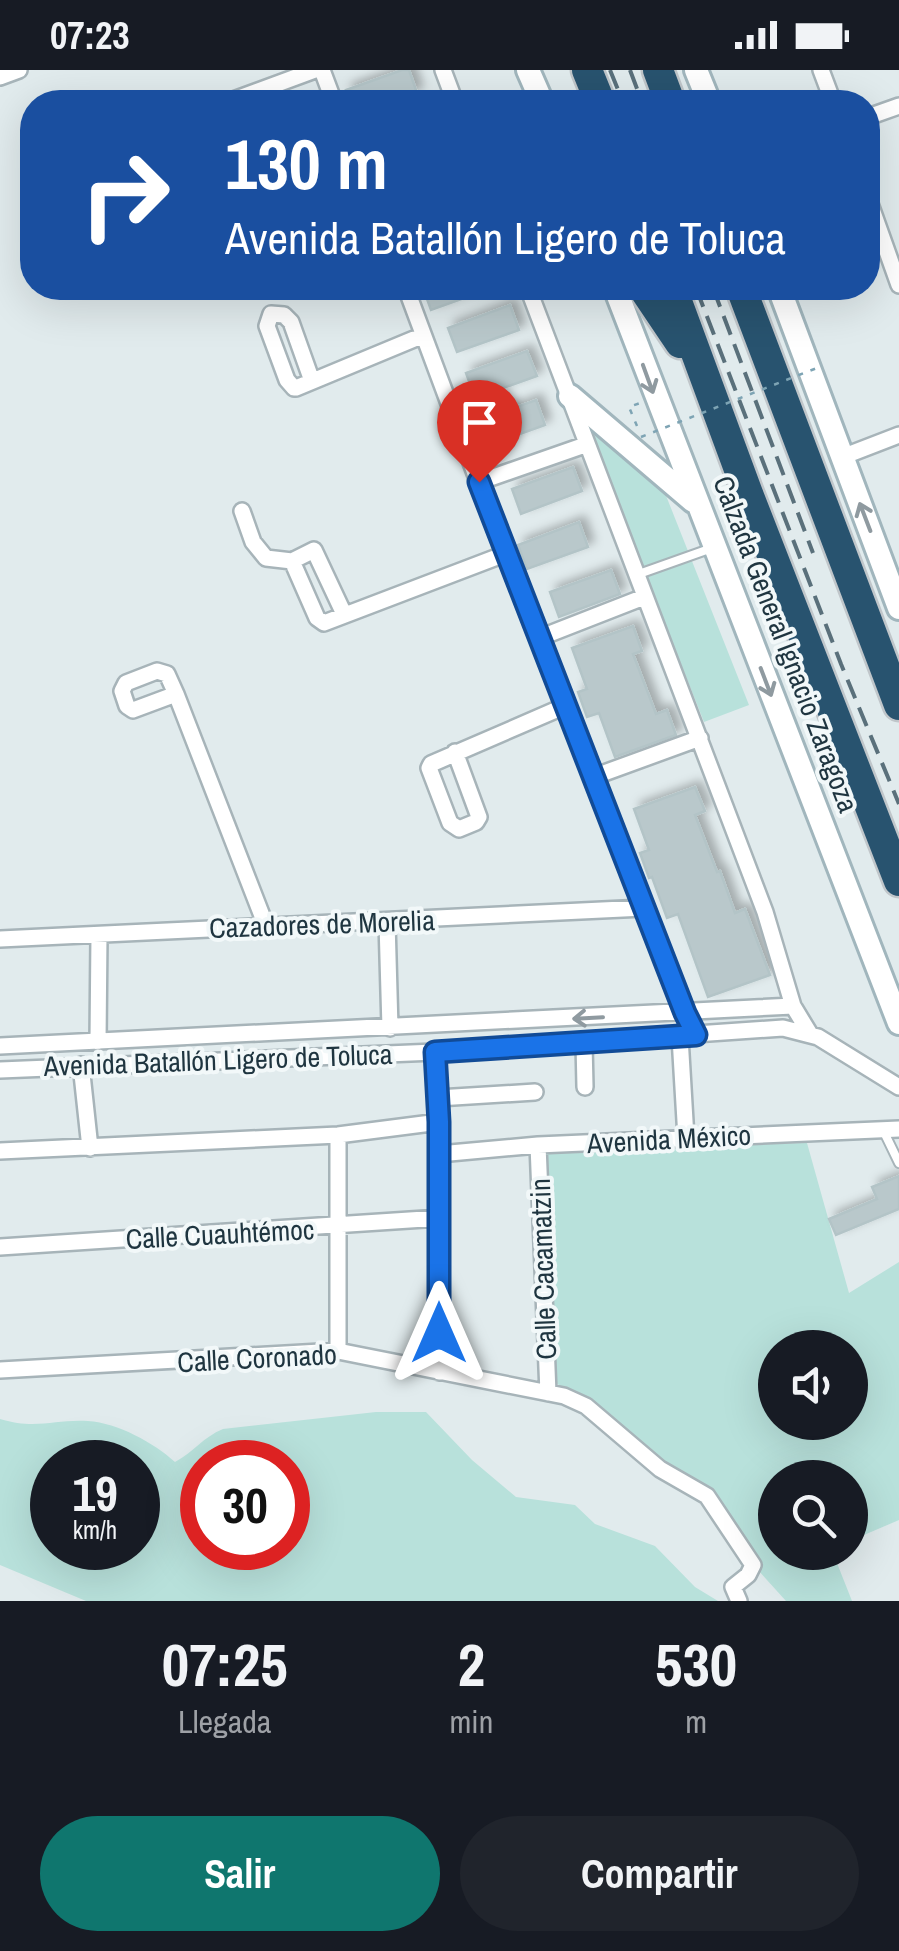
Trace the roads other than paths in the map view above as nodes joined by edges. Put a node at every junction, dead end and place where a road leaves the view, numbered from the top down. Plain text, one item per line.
1 (19, 70) edge
2 (318, 70) edge
3 (0, 77) edge
4 (262, 90) edge
5 (880, 232) edge
6 (899, 285) edge
7 (410, 300) edge
8 (533, 300) edge
9 (619, 300) edge
10 (651, 300) edge
11 (677, 300) edge
12 (746, 300) edge
13 (767, 300) edge
14 (783, 300) edge
15 (424, 337) junction
16 (312, 381) dead end
17 (713, 394) junction
18 (570, 396) junction
19 (787, 407) junction
20 (899, 435) edge
21 (586, 445) junction
22 (842, 457) junction
23 (479, 482) junction
24 (698, 506) junction
25 (242, 511) dead end
26 (714, 548) junction
27 (506, 554) junction
28 (292, 561) junction
29 (636, 575) junction
30 (644, 597) junction
31 (899, 608) edge
32 (344, 614) junction
33 (539, 638) junction
34 (176, 694) dead end
35 (899, 705) edge
36 (565, 706) junction
37 (700, 738) junction
38 (455, 752) junction
39 (594, 777) junction
40 (899, 881) edge
41 (644, 908) junction
42 (387, 922) junction
43 (266, 926) junction
44 (99, 935) junction
45 (0, 939) edge
46 (793, 1006) junction
47 (685, 1013) junction
48 (899, 1023) edge
49 (390, 1028) junction
50 (810, 1034) junction
51 (688, 1036) junction
52 (98, 1042) junction
53 (584, 1043) junction
54 (0, 1046) edge
55 (435, 1052) junction
56 (81, 1065) junction
57 (0, 1070) edge
58 (585, 1086) dead end
59 (899, 1087) edge
60 (535, 1092) dead end
61 (438, 1098) junction
62 (439, 1122) junction
63 (891, 1130) edge
64 (338, 1136) junction
65 (686, 1138) junction
66 (538, 1145) junction
67 (90, 1148) junction
68 (0, 1151) edge
69 (439, 1154) junction
70 (899, 1163) edge
71 (440, 1218) junction
72 (336, 1228) junction
73 (0, 1247) edge
74 (338, 1350) junction
75 (0, 1370) edge
76 (439, 1372) junction
77 (548, 1393) junction
78 (739, 1601) edge

1 - 3 street
2 - 4 street
5 - 6 street
7 - 15 street
8 - 18 street
9 -> 24 main road, Calzada General Ignacio Zaragoza
10 - 17 highway
11 - 17 highway, Calzada General Ignacio Zaragoza
12 - 19 highway
13 - 19 highway
14 - 22 main road
15 - 16 street
15 - 23 street
17 - 40 highway, Calzada General Ignacio Zaragoza
18 - 21 street
18 - 24 main road
19 - 35 highway
20 - 22 street
21 - 23 street
21 - 29 street
31 -> 22 main road
23 - 27 street
24 - 26 main road, Calzada General Ignacio Zaragoza
25 - 28 street
26 - 29 lane
26 -> 48 main road, Calzada General Ignacio Zaragoza
27 - 32 street
27 - 33 street
28 - 32 street
28 - 32 street
29 - 30 street
30 - 33 street
30 - 37 street
33 - 36 street
34 - 43 street
36 - 38 street
36 - 39 street
37 - 39 street
37 - 46 street
38 - 38 street
39 - 41 street
41 - 42 street, Cazadores de Morelia
41 - 47 street
42 - 43 street, Cazadores de Morelia
42 - 49 street
43 - 44 street, Cazadores de Morelia
44 - 45 street, Cazadores de Morelia
44 - 52 street
46 - 47 street, Avenida Batallón Ligero de Toluca
46 - 50 street
47 -> 49 street, Avenida Batallón Ligero de Toluca
47 - 51 street
49 - 52 street, Avenida Batallón Ligero de Toluca
50 - 51 street, Avenida Batallón Ligero de Toluca
50 - 59 street, Avenida Batallón Ligero de Toluca
51 - 53 street, Avenida Batallón Ligero de Toluca
51 - 65 street
52 - 54 street, Avenida Batallón Ligero de Toluca
53 - 55 street, Avenida Batallón Ligero de Toluca
53 - 58 street
55 - 56 street, Avenida Batallón Ligero de Toluca
55 - 61 street
56 - 57 street, Avenida Batallón Ligero de Toluca
56 - 67 street
60 - 61 street
61 - 62 street
62 - 64 street
62 - 69 street
63 - 65 street, Avenida México
63 - 70 lane
64 - 67 street
64 - 72 street
65 - 66 street, Avenida México
66 - 69 street, Avenida México
66 - 77 street, Calle Cacamatzin
67 - 68 street
69 - 71 street
71 - 72 street, Calle Cuauhtémoc
71 - 76 street
72 - 73 street, Calle Cuauhtémoc
72 - 74 street
74 - 75 street, Calle Coronado
74 - 76 street, Calle Coronado
76 - 77 street, Calle Coronado
77 - 78 street, Calle Coronado

